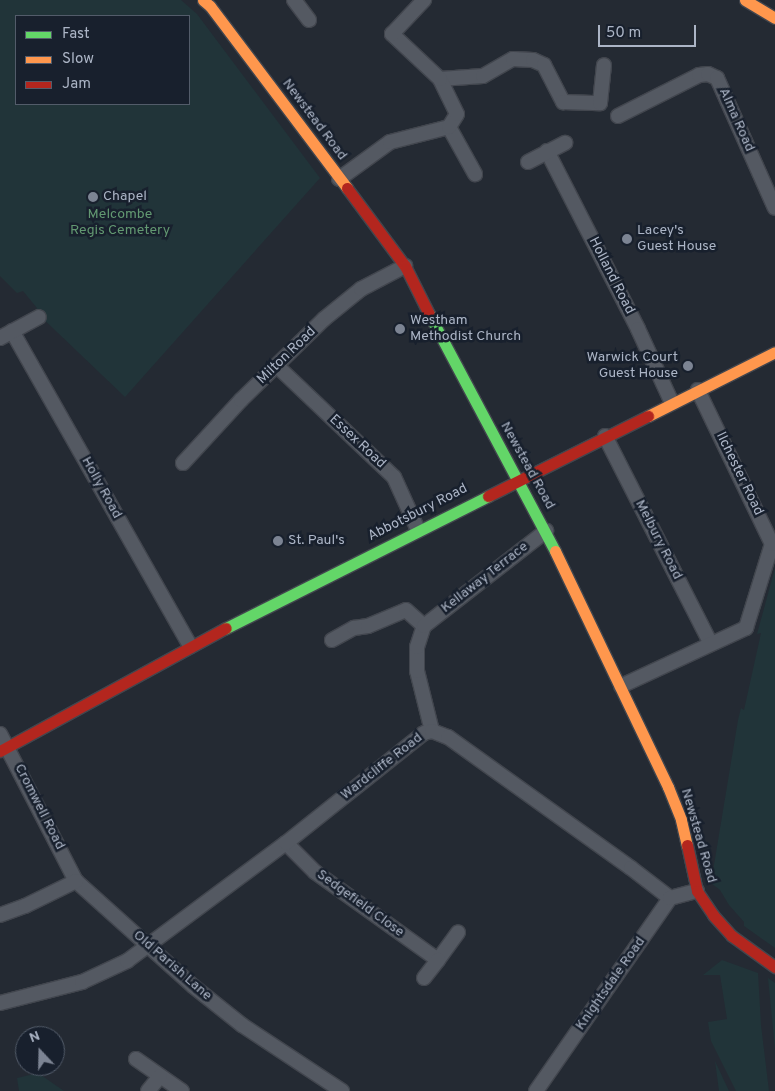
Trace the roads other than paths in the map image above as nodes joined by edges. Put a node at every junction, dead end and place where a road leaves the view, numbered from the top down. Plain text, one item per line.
1 (203, 0) edge
2 (294, 0) edge
3 (424, 0) edge
4 (745, 0) edge
5 (775, 18) edge
6 (309, 20) dead end
7 (604, 65) dead end
8 (440, 79) junction
9 (618, 116) dead end
10 (450, 127) junction
11 (564, 142) dead end
12 (547, 151) junction
13 (528, 162) dead end
14 (475, 174) dead end
15 (339, 179) junction
16 (775, 208) edge
17 (404, 266) junction
18 (38, 317) dead end
19 (6, 334) edge
20 (775, 352) edge
21 (277, 366) junction
22 (698, 390) junction
23 (672, 403) junction
24 (606, 436) junction
25 (183, 463) dead end
26 (517, 480) junction
27 (418, 530) junction
28 (546, 531) junction
29 (424, 626) junction
30 (332, 640) dead end
31 (711, 644) junction
32 (190, 646) junction
33 (621, 686) junction
34 (432, 731) junction
35 (0, 734) edge
36 (4, 749) edge
37 (286, 843) junction
38 (76, 881) junction
39 (697, 891) junction
40 (670, 898) junction
41 (0, 915) edge
42 (458, 932) dead end
43 (148, 946) junction
44 (438, 960) junction
45 (775, 966) edge
46 (424, 978) dead end
47 (0, 1003) edge
48 (136, 1059) dead end
49 (160, 1076) junction
50 (148, 1091) edge
51 (182, 1091) edge
52 (342, 1091) edge
53 (536, 1091) edge

1 - 15 main road, Newstead Road
2 - 6 street
3 - 8 street
4 - 5 main road
7 - 8 street
8 - 10 street
9 - 16 street, Alma Road
10 - 14 street
10 - 15 street
11 - 12 street
12 - 13 street
12 - 23 street, Holland Road
15 - 17 main road, Newstead Road
17 - 21 street, Milton Road
17 - 26 main road, Newstead Road
18 - 19 street
19 - 32 street, Holly Road
20 - 22 main road, Abbotsbury Road
21 - 25 street, Milton Road
21 - 27 street, Essex Road
22 - 23 main road, Abbotsbury Road
22 - 31 street, Ilchester Road
23 - 24 main road, Abbotsbury Road
24 - 26 main road, Abbotsbury Road
24 - 31 street, Melbury Road
26 - 27 main road, Abbotsbury Road
26 - 28 main road, Newstead Road
27 - 32 main road, Abbotsbury Road
28 - 29 street, Kellaway Terrace
28 - 33 main road, Newstead Road
29 - 30 street
29 - 34 street
31 - 33 street, Ilchester Road
32 - 36 main road, Abbotsbury Road
33 - 39 main road, Newstead Road
34 - 37 street, Wardcliffe Road
34 - 40 street, Wardcliffe Road
35 - 36 street, Cromwell Road
36 - 38 street, Cromwell Road
37 - 43 street, Wardcliffe Road
37 - 44 street, Sedgefield Close
38 - 41 street
38 - 43 street, Old Parish Lane
39 - 40 street
39 - 45 main road, Newstead Road
40 - 53 street, Knightsdale Road
42 - 44 street
43 - 47 street, Wardcliffe Road
43 - 52 street, Old Parish Lane
44 - 46 street
48 - 49 street
49 - 50 street
49 - 51 street

